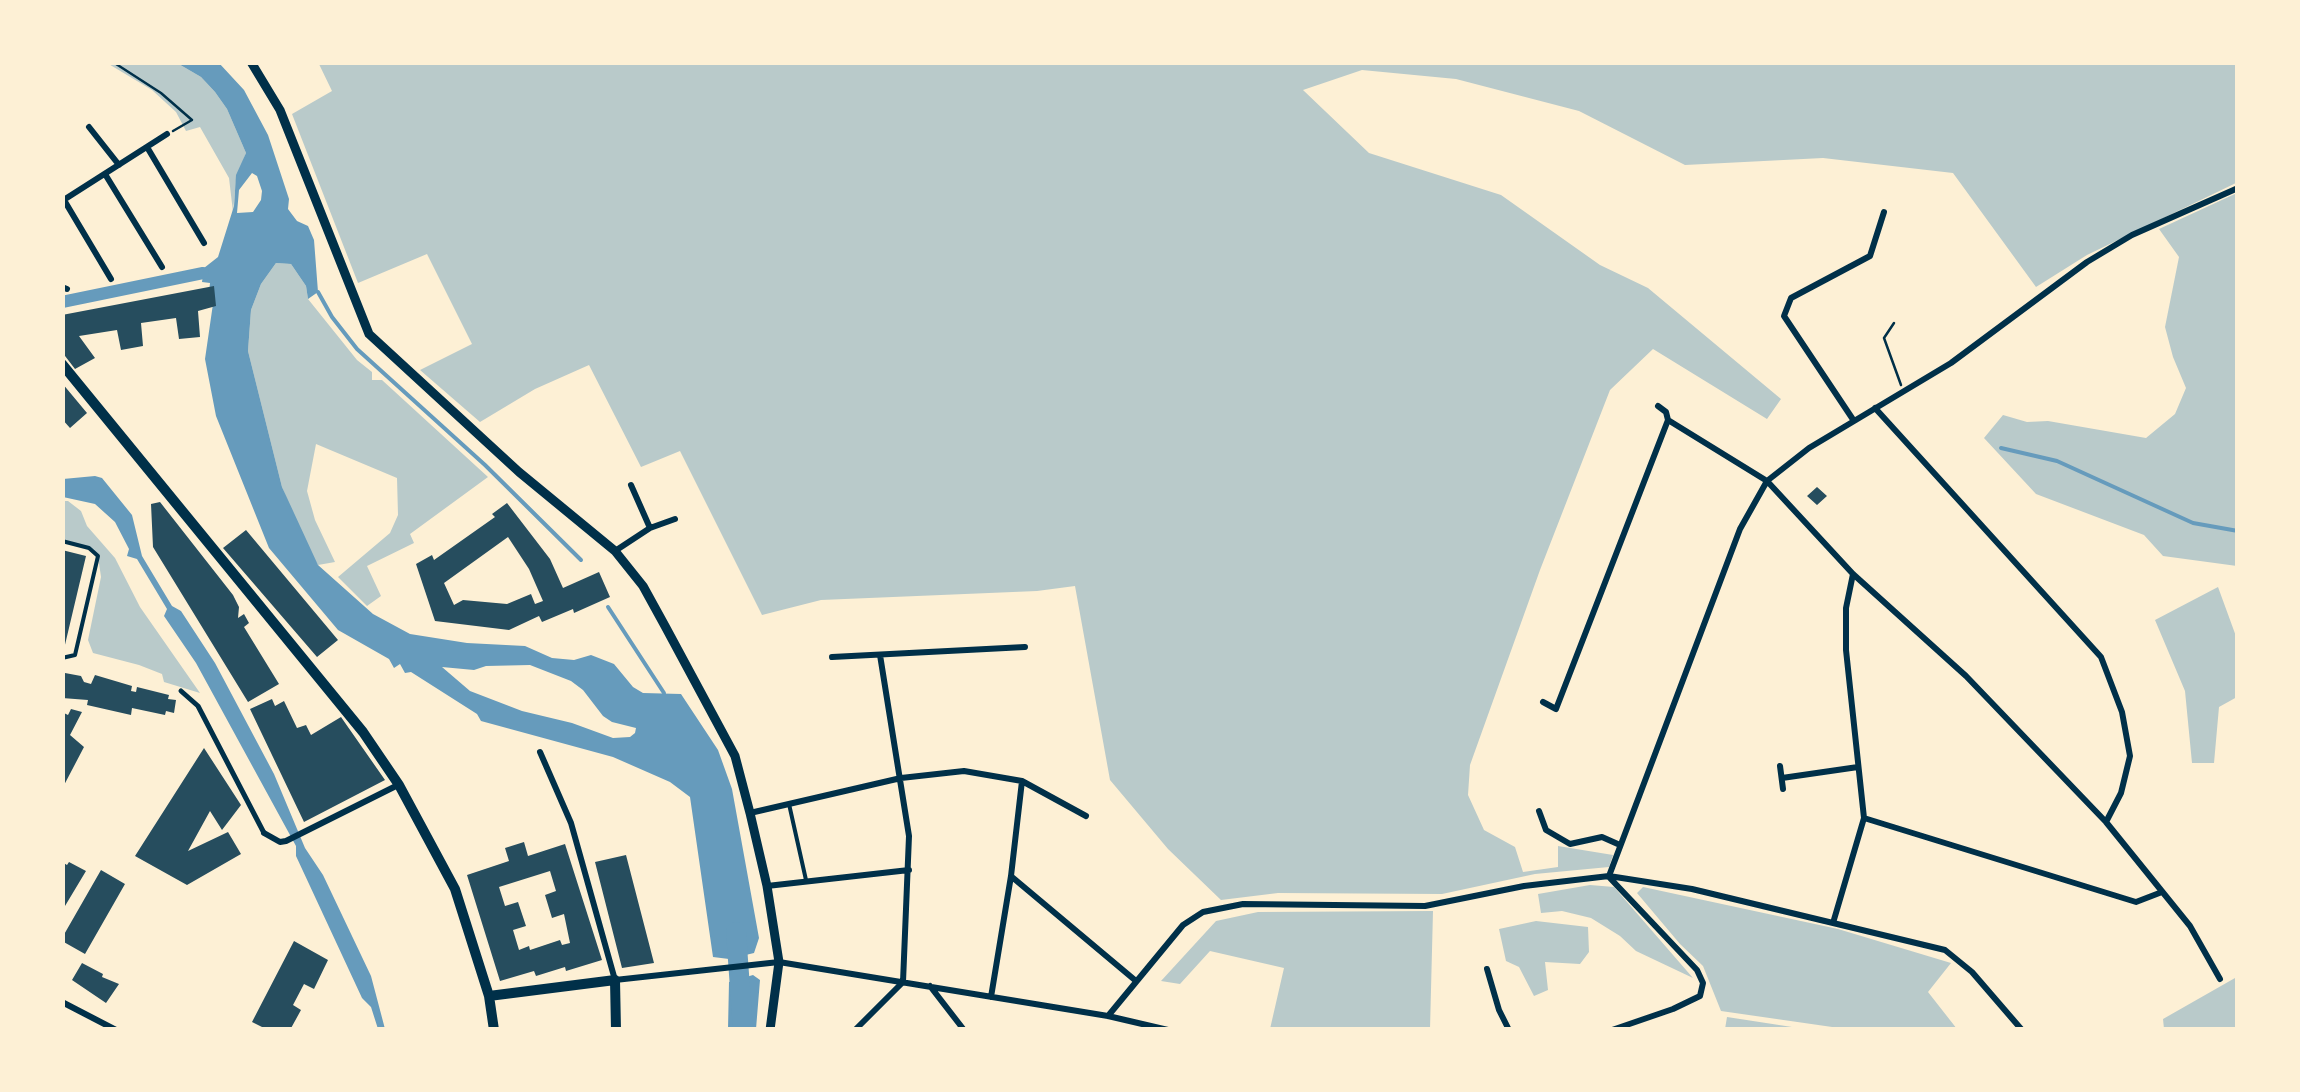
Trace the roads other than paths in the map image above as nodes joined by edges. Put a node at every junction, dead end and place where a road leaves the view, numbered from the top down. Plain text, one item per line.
1 (251, 62) edge
2 (90, 127) dead end
3 (167, 134) road end
4 (147, 147) junction
5 (119, 165) junction
6 (105, 174) junction
7 (2238, 188) edge
8 (64, 205) edge
9 (1884, 212) dead end
10 (204, 243) dead end
11 (162, 267) dead end
12 (110, 279) dead end
13 (62, 364) edge
14 (1658, 406) dead end
15 (1875, 408) junction
16 (1668, 420) junction
17 (1854, 421) junction
18 (1767, 481) junction
19 (630, 484) dead end
20 (675, 519) dead end
21 (650, 528) junction
22 (62, 541) edge
23 (614, 551) junction
24 (1853, 574) junction
25 (1025, 647) dead end
26 (880, 655) junction
27 (832, 657) dead end
28 (62, 658) edge
29 (181, 690) dead end
30 (1543, 702) dead end
31 (540, 752) dead end
32 (1780, 766) dead end
33 (1858, 767) junction
34 (901, 778) junction
35 (1782, 778) junction
36 (1022, 781) junction
37 (400, 784) junction
38 (1783, 789) dead end
39 (788, 804) junction
40 (1540, 811) dead end
41 (750, 813) junction
42 (1086, 816) dead end
43 (1864, 818) junction
44 (2106, 822) junction
45 (264, 833) joint
46 (1620, 845) junction
47 (909, 870) junction
48 (1011, 876) junction
49 (1608, 876) junction
50 (806, 880) junction
51 (767, 886) junction
52 (2162, 892) junction
53 (1833, 923) junction
54 (775, 962) junction
55 (1486, 969) dead end
56 (616, 980) junction
57 (1136, 980) junction
58 (2220, 980) dead end
59 (902, 982) junction
60 (929, 985) junction
61 (489, 996) junction
62 (991, 996) junction
63 (62, 1002) edge
64 (1108, 1016) junction
65 (116, 1030) edge
66 (494, 1030) edge
67 (616, 1030) edge
68 (770, 1030) edge
69 (856, 1030) edge
70 (964, 1030) edge
71 (1168, 1030) edge
72 (1510, 1030) edge
73 (1612, 1030) edge
74 (2022, 1030) edge

1 - 23 street
2 - 5 street
3 - 4 street
4 - 5 street
4 - 10 street
5 - 6 street
6 - 8 street
6 - 11 street
7 - 15 street
8 - 12 street
9 - 17 street
13 - 37 main road
14 - 16 street
15 - 17 street
15 - 44 street
16 - 18 street
16 - 30 street
17 - 18 street
18 - 24 street
18 - 46 street
19 - 21 street
20 - 21 street
21 - 23 street
22 - 28 lane
23 - 41 street
24 - 33 street
24 - 44 street
25 - 26 street
26 - 27 street
26 - 34 street
29 - 45 street
31 - 56 street
32 - 35 street
33 - 35 street
33 - 43 street
34 - 36 street
34 - 39 street
34 - 47 street
35 - 38 street
36 - 42 street
36 - 48 street
37 - 45 street
37 - 61 main road
39 - 41 street
39 - 50 lane
40 - 46 street
41 - 51 street
43 - 52 street
43 - 53 street
44 - 52 street
46 - 49 street
47 - 50 street
47 - 59 street
48 - 57 street
48 - 62 street
49 - 53 street
49 - 57 street
49 - 73 street
50 - 51 street
51 - 54 street
52 - 58 street
53 - 74 street
54 - 56 street
54 - 59 street
54 - 68 street
55 - 72 street
56 - 61 main road
56 - 67 main road
57 - 64 street
59 - 60 street
59 - 69 street
60 - 62 street
60 - 70 street
61 - 66 main road
62 - 64 street
63 - 65 street
64 - 71 street

